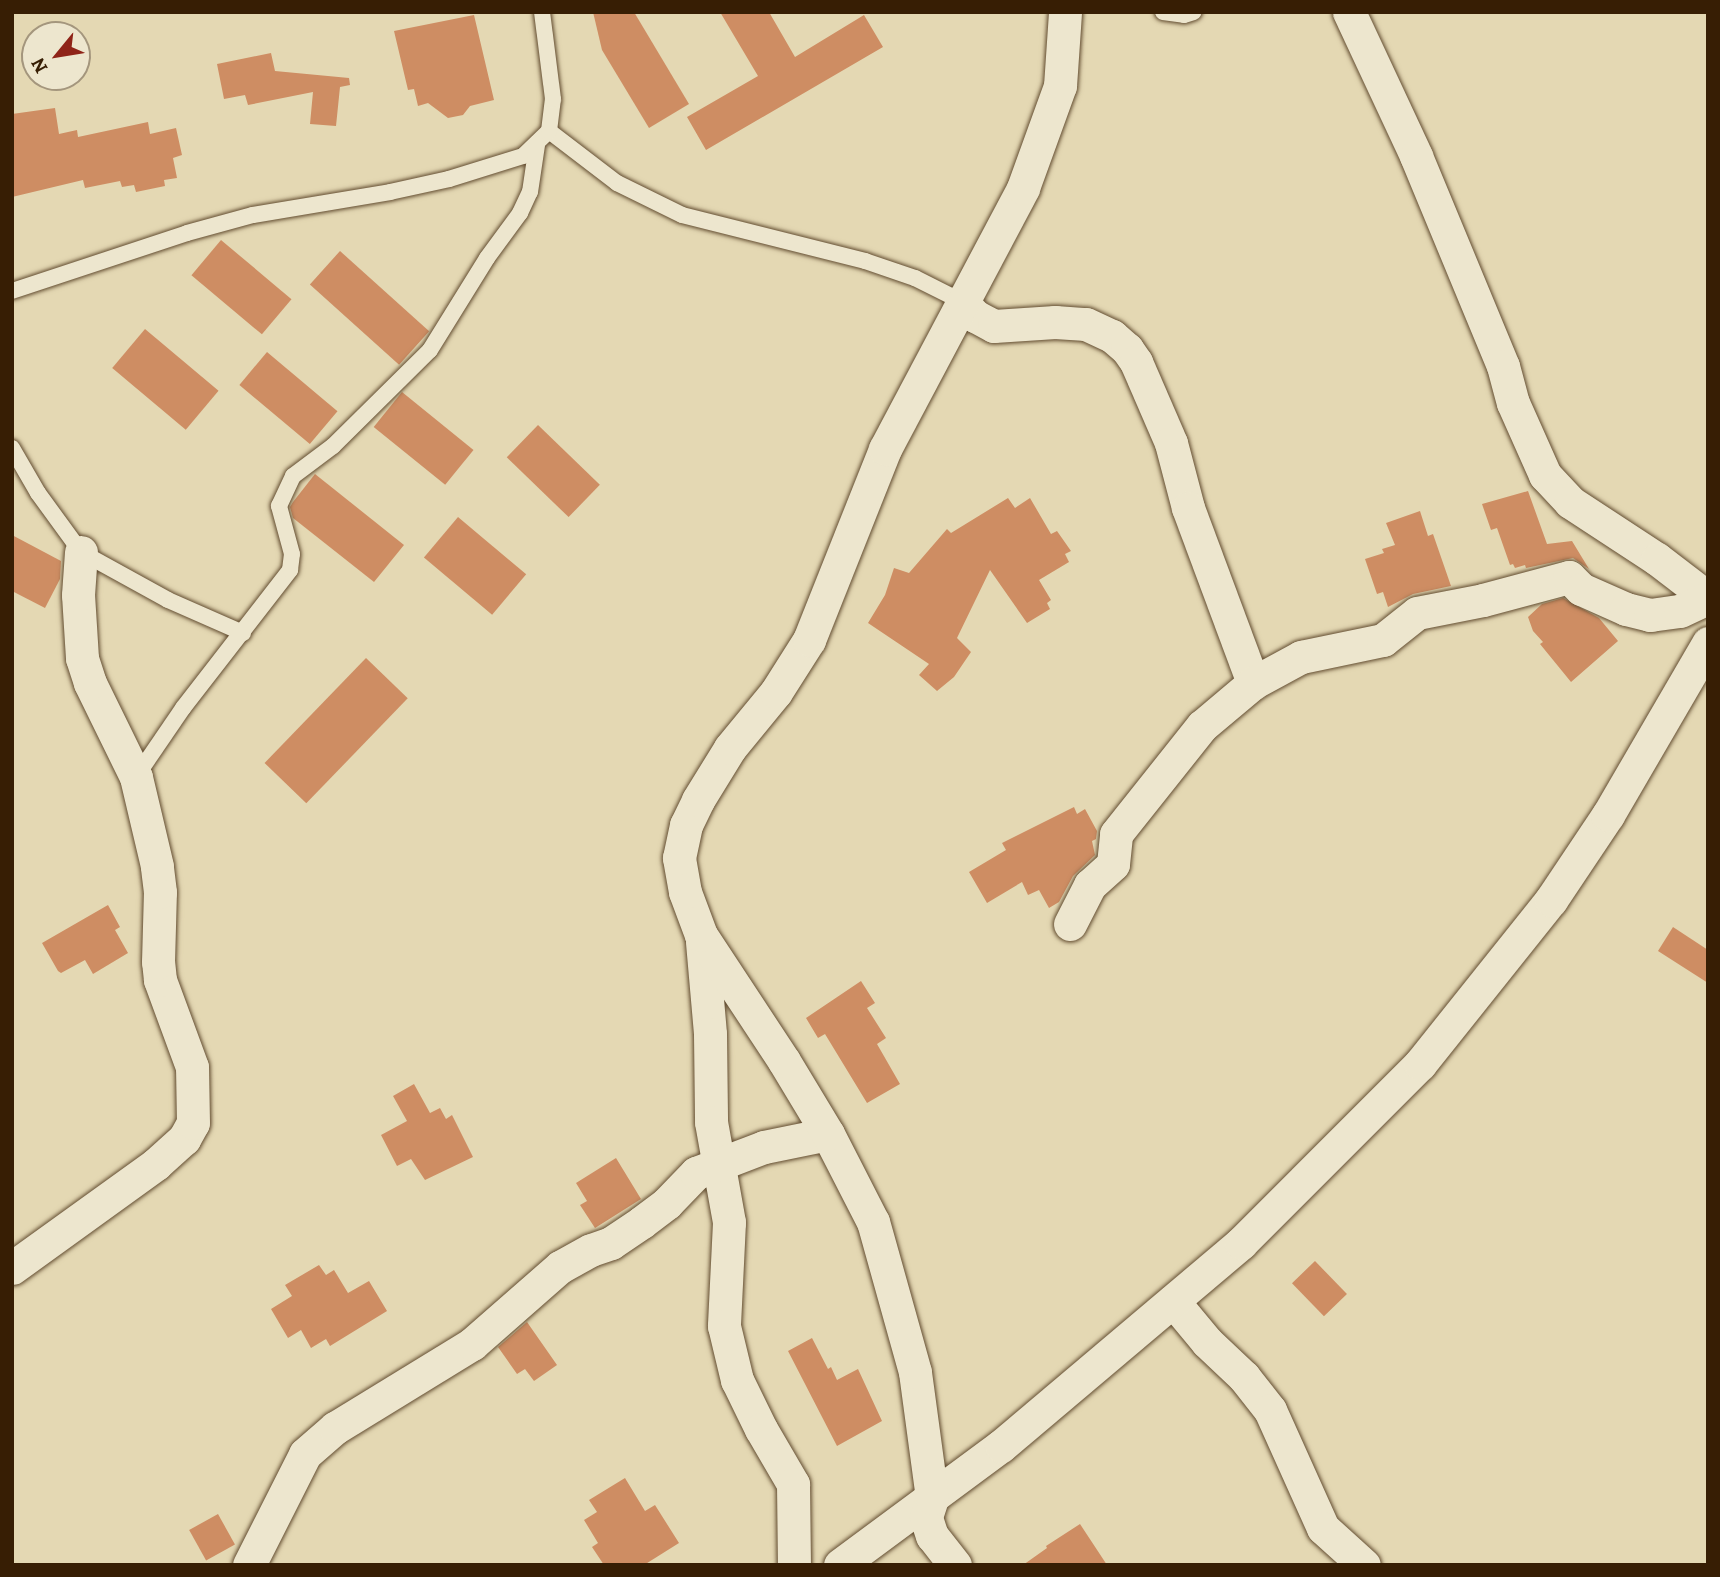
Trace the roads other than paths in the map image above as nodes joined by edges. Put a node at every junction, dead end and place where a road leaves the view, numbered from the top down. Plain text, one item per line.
1 (542, 12) edge
2 (1065, 12) edge
3 (1163, 12) edge
4 (1194, 12) edge
5 (1349, 12) edge
6 (549, 131) junction
7 (537, 145) junction
8 (12, 291) edge
9 (961, 301) junction
10 (12, 448) edge
11 (81, 552) junction
12 (1708, 598) edge
13 (243, 633) junction
14 (1708, 643) edge
15 (1253, 683) junction
16 (136, 778) junction
17 (1070, 924) dead end
18 (701, 935) junction
19 (828, 1134) junction
20 (718, 1165) junction
21 (12, 1268) edge
22 (1174, 1301) junction
23 (932, 1498) junction
24 (249, 1565) edge
25 (794, 1565) edge
26 (839, 1565) edge
27 (956, 1565) edge
28 (1364, 1565) edge

1 - 6 lane
2 - 9 street
3 - 4 lane
5 - 12 street
6 - 7 lane
6 - 9 lane
7 - 8 lane
7 - 13 lane
9 - 15 street
9 - 18 street
10 - 11 lane
11 - 13 lane
11 - 16 street
12 - 15 street
13 - 16 lane
14 - 22 street
15 - 17 street
16 - 21 street
18 - 19 street
18 - 20 street
19 - 20 street
19 - 23 street
20 - 24 street
20 - 25 street
22 - 23 street
22 - 28 street
23 - 26 street
23 - 27 street

